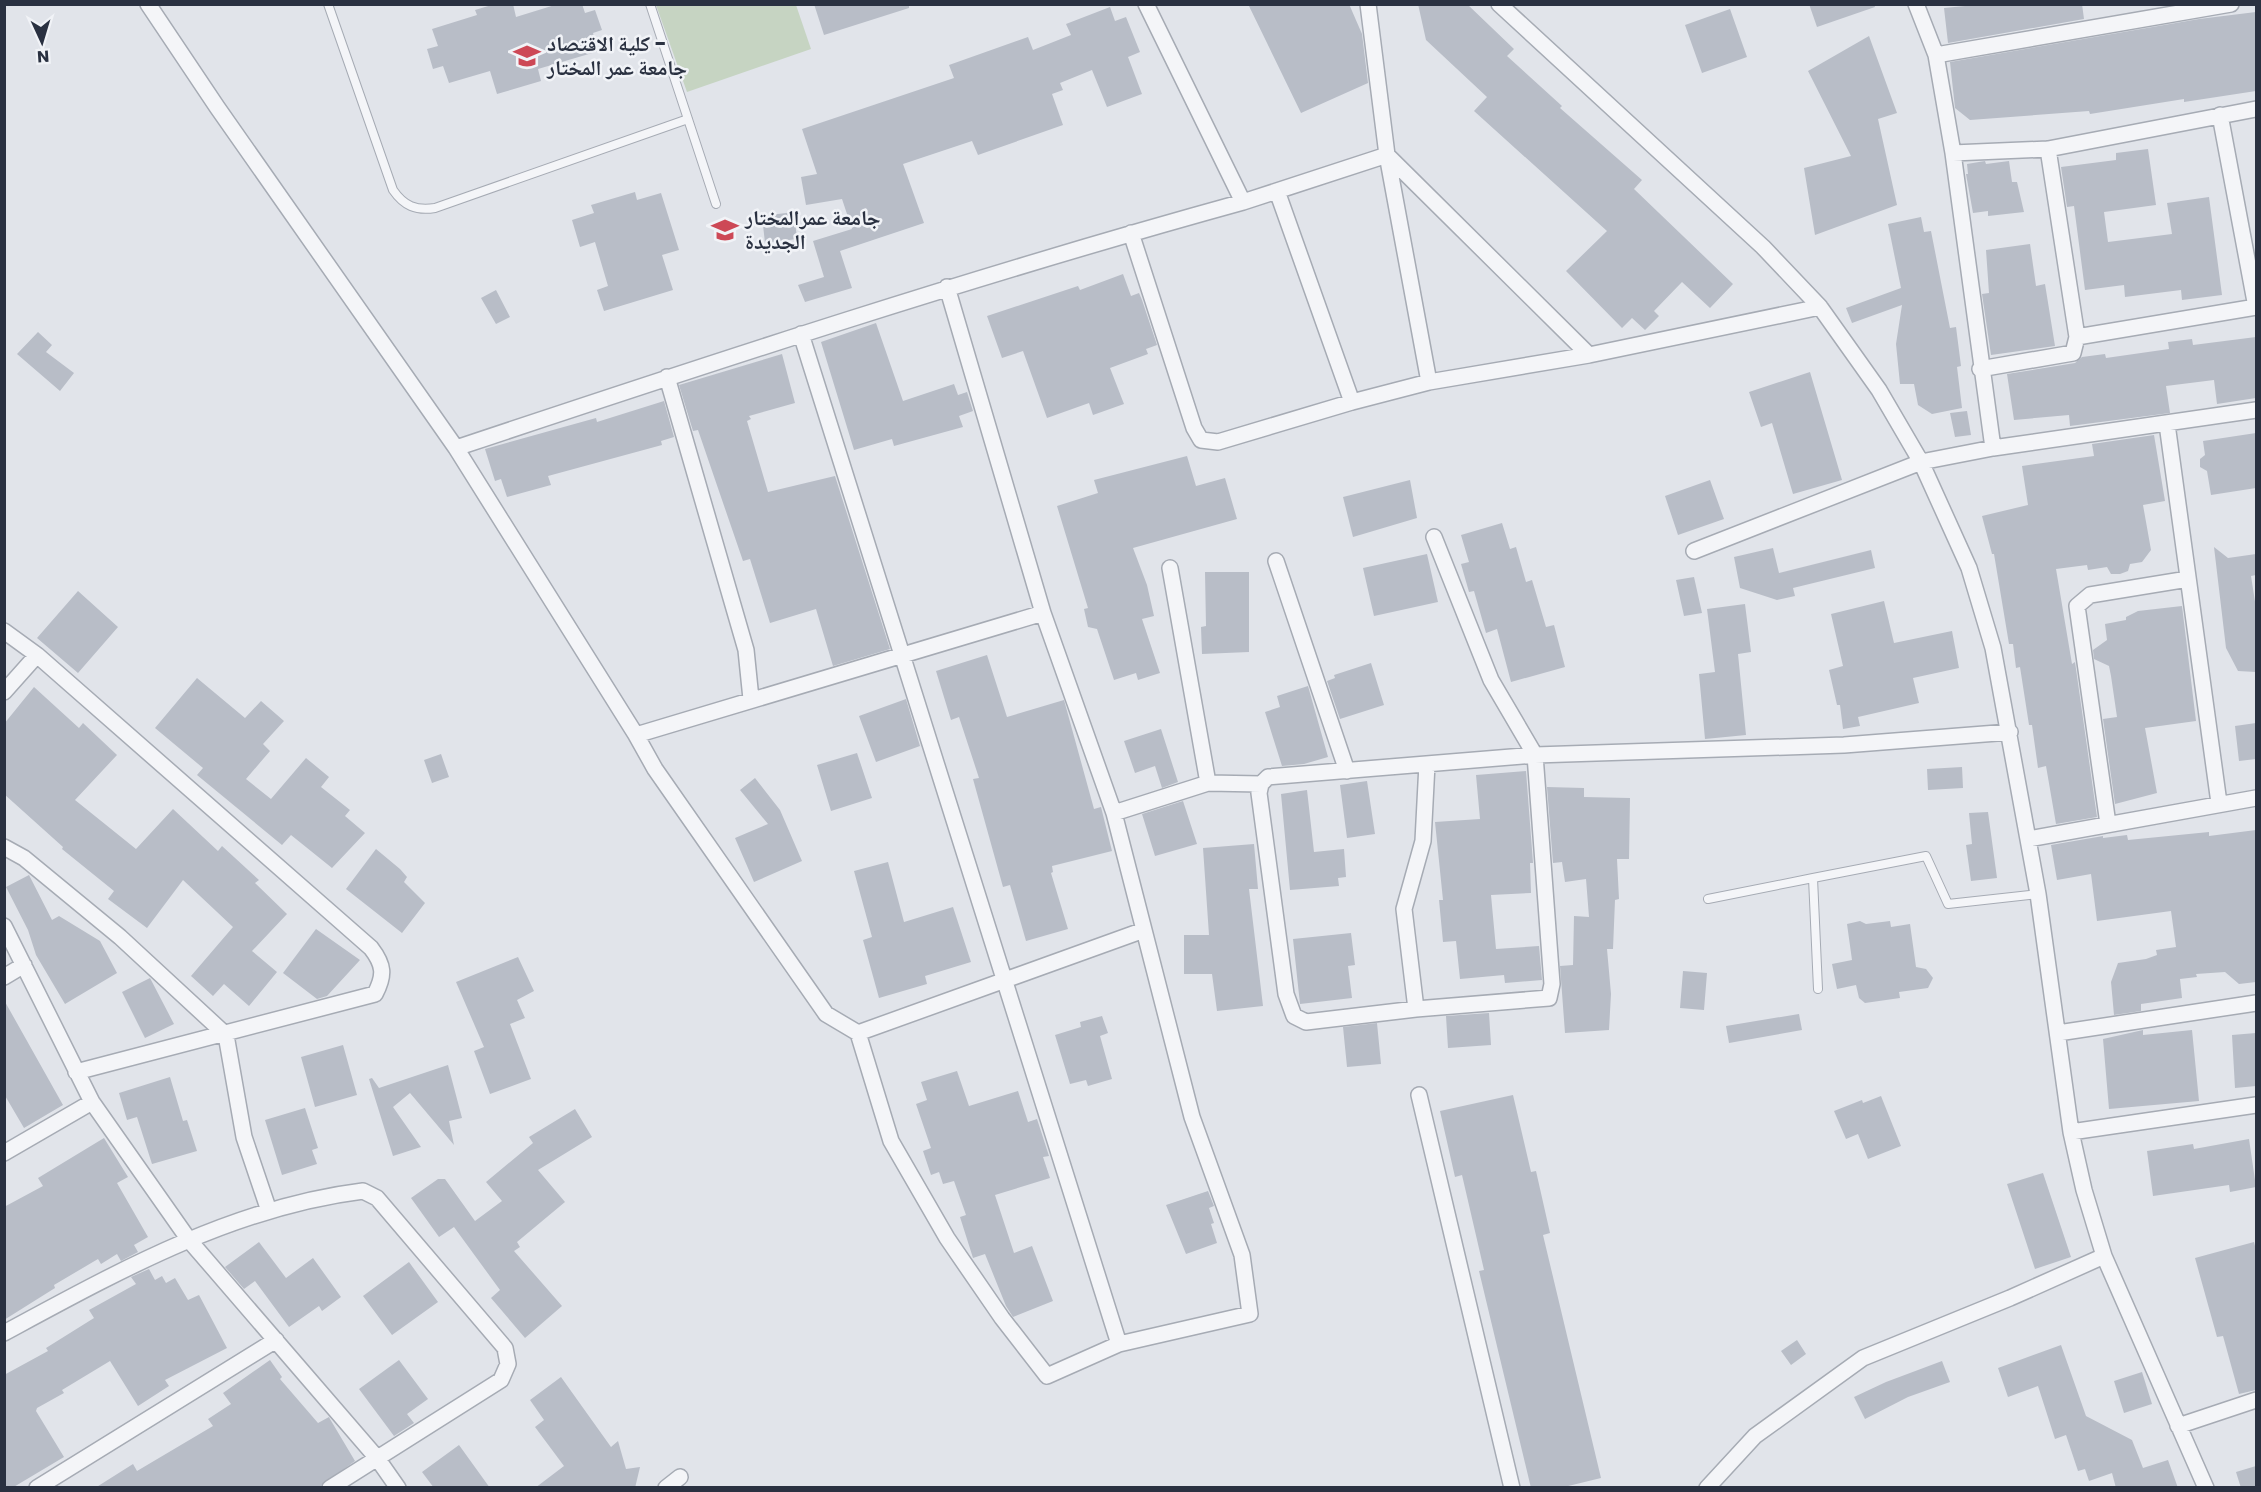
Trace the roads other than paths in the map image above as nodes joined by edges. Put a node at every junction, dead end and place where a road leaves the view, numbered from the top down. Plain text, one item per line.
1 (148, 4) edge
2 (328, 4) edge
3 (650, 4) edge
4 (1146, 4) edge
5 (1368, 4) edge
6 (1499, 4) edge
7 (1916, 4) edge
8 (2231, 4) edge
9 (1936, 55) junction
10 (2256, 109) edge
11 (2220, 115) junction
12 (687, 119) junction
13 (2048, 149) junction
14 (1953, 153) junction
15 (1387, 155) junction
16 (1277, 191) junction
17 (1243, 202) junction
18 (716, 204) dead end
19 (1131, 233) junction
20 (947, 287) junction
21 (1820, 307) junction
22 (2256, 307) edge
23 (801, 334) junction
24 (2077, 337) junction
25 (1589, 355) junction
26 (1980, 369) junction
27 (667, 378) junction
28 (1429, 382) junction
29 (1352, 402) junction
30 (2256, 410) edge
31 (2167, 424) junction
32 (456, 448) junction
33 (1993, 448) junction
34 (1922, 462) junction
35 (1434, 537) dead end
36 (1694, 551) dead end
37 (1276, 561) dead end
38 (1170, 568) dead end
39 (2188, 579) junction
40 (1042, 613) junction
41 (4, 631) edge
42 (901, 654) junction
43 (37, 655) junction
44 (4, 692) edge
45 (751, 699) junction
46 (2010, 732) junction
47 (636, 735) junction
48 (1535, 755) junction
49 (1427, 764) junction
50 (1347, 771) junction
51 (1208, 783) junction
52 (1261, 784) junction
53 (2256, 798) edge
54 (2219, 803) junction
55 (1114, 813) junction
56 (2108, 824) junction
57 (2029, 839) junction
58 (4, 847) edge
59 (1813, 878) junction
60 (2038, 894) junction
61 (1708, 899) dead end
62 (4, 927) edge
63 (1144, 930) junction
64 (24, 965) junction
65 (4, 977) edge
66 (1004, 980) junction
67 (1818, 989) dead end
68 (2256, 1003) edge
69 (1416, 1009) junction
70 (858, 1033) junction
71 (2058, 1033) junction
72 (226, 1035) junction
73 (76, 1072) junction
74 (1419, 1095) dead end
75 (92, 1102) junction
76 (2256, 1106) edge
77 (2071, 1132) junction
78 (4, 1153) edge
79 (269, 1211) junction
80 (189, 1240) junction
81 (2104, 1256) junction
82 (4, 1333) edge
83 (276, 1340) junction
84 (1119, 1344) junction
85 (2256, 1400) edge
86 (2178, 1425) junction
87 (376, 1458) junction
88 (680, 1478) dead end
89 (37, 1488) edge
90 (330, 1488) edge
91 (398, 1488) edge
92 (666, 1488) edge
93 (1512, 1488) edge
94 (1707, 1488) edge
95 (2206, 1488) edge

1 - 32 street
2 - 12 lane
3 - 12 lane
4 - 17 street
5 - 15 street
6 - 21 street
7 - 9 street
8 - 9 street
9 - 14 street
10 - 11 street
11 - 13 street
11 - 22 street
12 - 18 lane
13 - 14 street
13 - 24 street
14 - 26 street
15 - 16 street
15 - 25 street
15 - 28 street
16 - 17 street
16 - 29 street
17 - 19 street
19 - 20 street
19 - 29 street
20 - 23 street
20 - 40 street
21 - 25 street
21 - 34 street
22 - 24 street
23 - 27 street
23 - 42 street
24 - 26 street
25 - 28 street
26 - 33 street
27 - 32 street
27 - 45 street
28 - 29 street
30 - 31 street
31 - 33 street
31 - 39 street
32 - 47 street
33 - 34 street
34 - 36 street
34 - 46 street
35 - 48 street
37 - 50 street
38 - 51 street
39 - 54 street
39 - 56 street
40 - 42 street
40 - 55 street
41 - 43 street
42 - 45 street
42 - 66 street
43 - 44 street
43 - 72 street
45 - 47 street
46 - 48 street
46 - 57 street
47 - 70 street
48 - 49 street
48 - 69 street
49 - 50 street
49 - 69 street
50 - 52 street
51 - 52 street
51 - 55 street
52 - 69 street
53 - 54 street
54 - 56 street
55 - 63 street
56 - 57 street
57 - 60 street
58 - 72 street
59 - 60 lane
59 - 61 lane
59 - 67 lane
60 - 71 street
62 - 64 street
63 - 66 street
63 - 84 street
64 - 65 street
64 - 73 street
66 - 70 street
66 - 84 street
68 - 71 street
70 - 84 street
71 - 77 street
72 - 73 street
72 - 79 street
73 - 75 street
74 - 93 street
75 - 78 street
75 - 80 street
76 - 77 street
77 - 81 street
79 - 80 street
79 - 87 street
80 - 82 street
80 - 83 street
81 - 86 street
81 - 94 street
83 - 87 street
83 - 89 street
85 - 86 street
86 - 95 street
87 - 90 street
87 - 91 street
88 - 92 street

